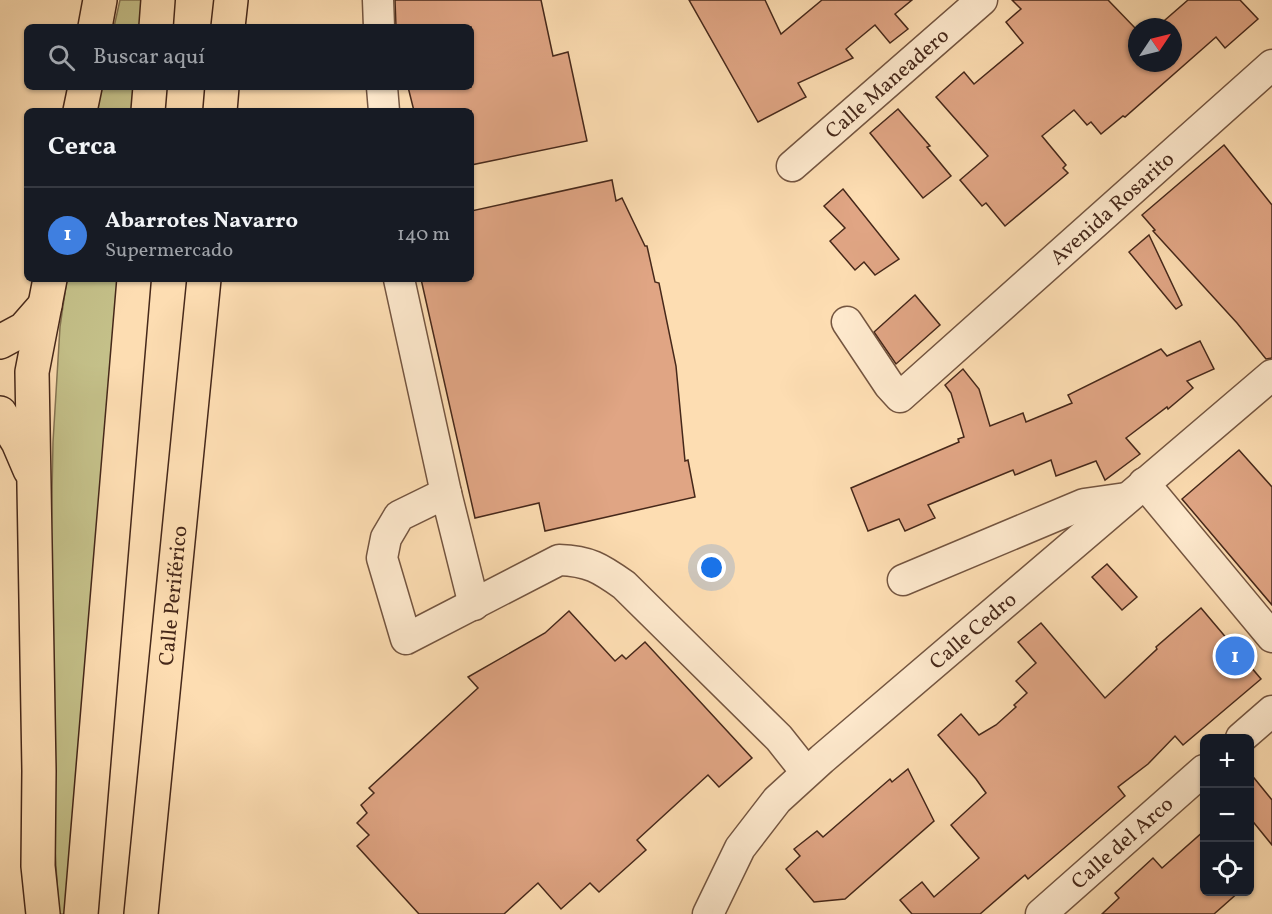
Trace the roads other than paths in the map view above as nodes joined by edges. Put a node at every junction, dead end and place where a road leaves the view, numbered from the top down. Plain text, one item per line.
1 (100, 0) edge
2 (158, 0) edge
3 (231, 0) edge
4 (378, 0) edge
5 (982, 0) edge
6 (96, 24) edge
7 (156, 24) edge
8 (228, 24) edge
9 (379, 24) edge
10 (1272, 65) edge
11 (84, 90) edge
12 (150, 90) edge
13 (222, 90) edge
14 (382, 90) edge
15 (80, 108) edge
16 (148, 108) edge
17 (220, 108) edge
18 (384, 108) edge
19 (792, 166) dead end
20 (134, 282) edge
21 (204, 282) edge
22 (400, 282) edge
23 (47, 292) edge
24 (847, 322) dead end
25 (0, 342) edge
26 (1272, 375) edge
27 (0, 413) edge
28 (34, 482) junction
29 (1135, 490) junction
30 (446, 493) junction
31 (903, 580) dead end
32 (474, 605) junction
33 (1272, 637) edge
34 (1272, 711) edge
35 (1246, 734) edge
36 (806, 772) junction
37 (1200, 775) edge
38 (43, 914) edge
39 (81, 914) edge
40 (141, 914) edge
41 (708, 914) edge
42 (1041, 914) edge

1 - 6 highway
2 - 7 highway
3 - 8 highway
4 - 9 street
5 - 19 street, Calle Maneadero
10 - 24 street, Avenida Rosarito
11 - 15 highway
12 - 16 highway
13 - 17 highway
14 - 18 street
20 - 39 highway
21 - 40 highway, Calle Periférico
22 - 30 street
23 - 25 highway
23 - 28 highway
26 - 29 street, Calle Cedro
27 - 28 highway
28 - 38 highway
29 - 31 street
29 - 33 street
29 - 36 street, Calle Cedro
30 - 32 street
30 - 32 street
32 - 36 street
34 - 35 street
36 - 41 street, Calle Cedro
37 - 42 street, Calle del Arco

